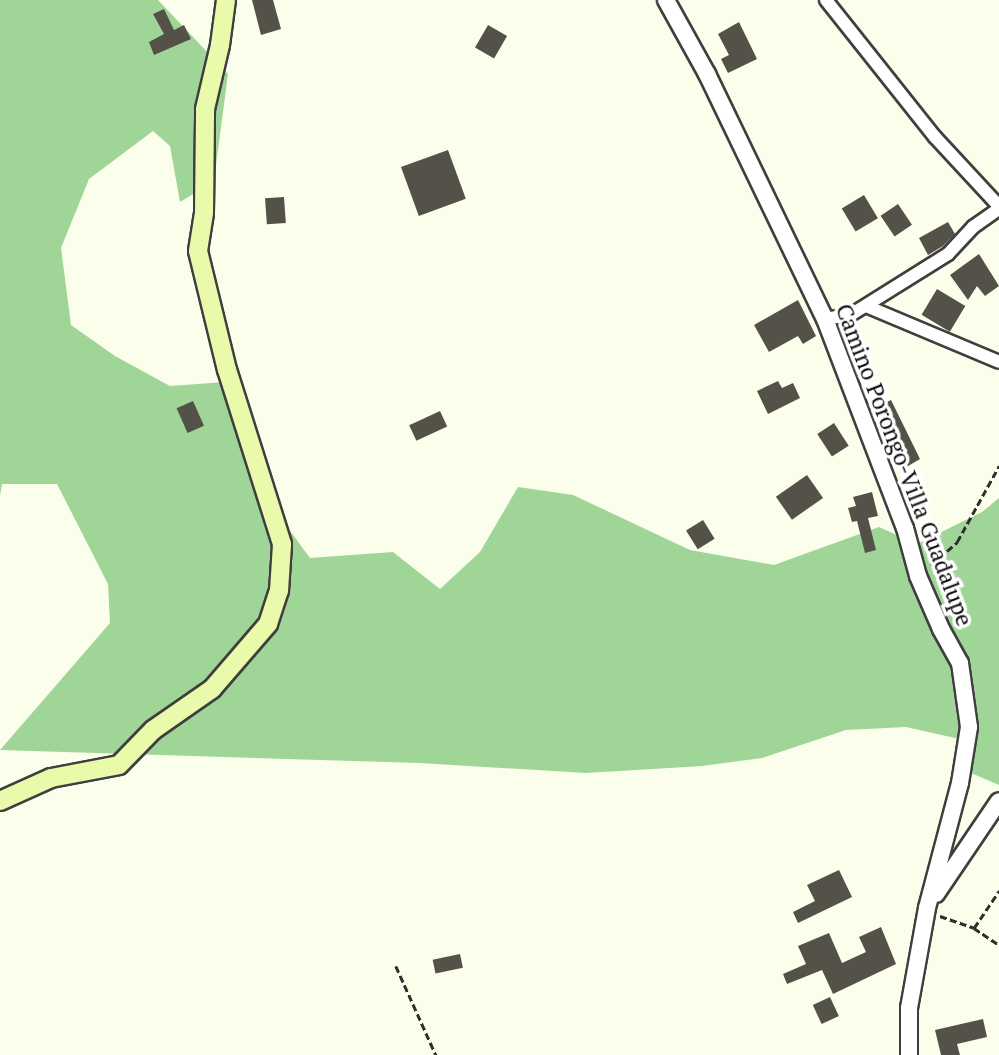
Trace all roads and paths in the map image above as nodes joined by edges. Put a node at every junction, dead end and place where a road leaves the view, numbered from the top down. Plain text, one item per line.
1 (226, 0) edge
2 (666, 0) edge
3 (827, 0) edge
4 (999, 208) edge
5 (866, 306) junction
6 (825, 319) junction
7 (999, 362) edge
8 (999, 466) edge
9 (918, 576) junction
10 (0, 801) edge
11 (999, 801) edge
12 (999, 891) edge
13 (927, 908) junction
14 (974, 928) junction
15 (999, 945) edge
16 (396, 966) dead end
17 (436, 1055) edge
18 (909, 1055) edge

1 - 10 main road
2 - 6 street, Camino Porongo-Villa Guadalupe
3 - 4 street
4 - 5 street
5 - 6 street
5 - 7 street
6 - 9 street, Camino Porongo-Villa Guadalupe
8 - 9 path
9 - 13 street, Camino Porongo-Villa Guadalupe
11 - 13 street
12 - 14 path
13 - 14 path
13 - 18 street, Camino Porongo-Villa Guadalupe
14 - 15 path
16 - 17 path

